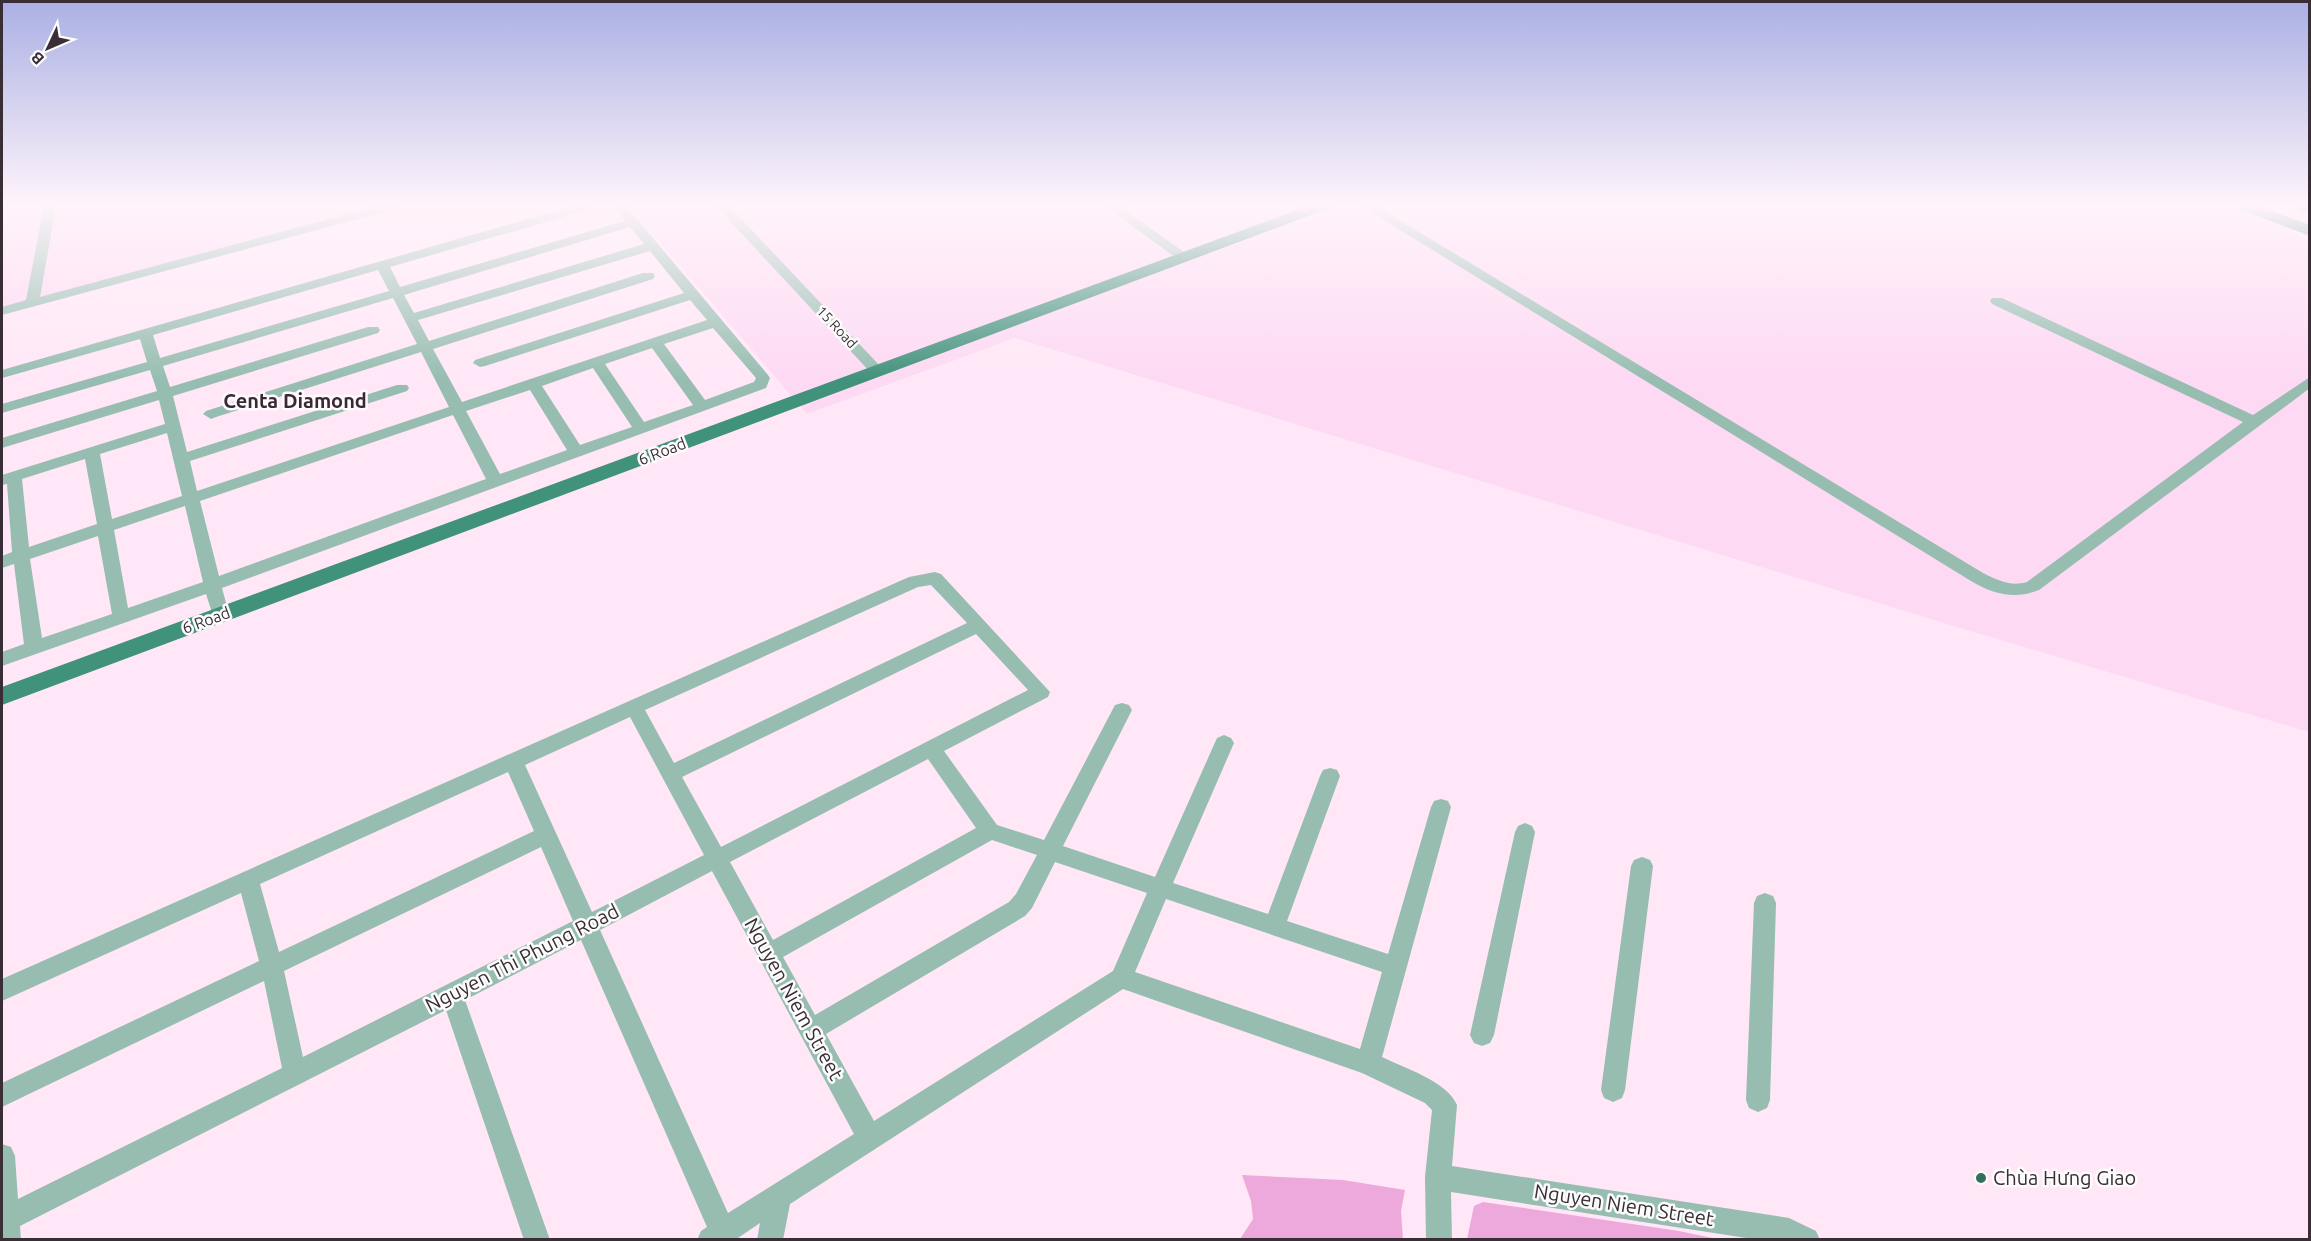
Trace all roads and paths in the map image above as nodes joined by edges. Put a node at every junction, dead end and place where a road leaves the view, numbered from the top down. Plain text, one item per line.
1 (39, 264) edge
2 (168, 264) edge
3 (386, 264) edge
4 (493, 264) edge
5 (592, 264) edge
6 (668, 264) edge
7 (783, 264) edge
8 (785, 264) edge
9 (1157, 264) edge
10 (1462, 264) edge
11 (382, 265) junction
12 (792, 272) junction
13 (648, 276) dead end
14 (397, 292) junction
15 (694, 294) junction
16 (1997, 301) dead end
17 (32, 303) junction
18 (2, 311) edge
19 (411, 318) junction
20 (716, 322) junction
21 (373, 330) dead end
22 (145, 333) junction
23 (655, 342) junction
24 (425, 347) junction
25 (596, 362) junction
26 (155, 363) junction
27 (480, 363) dead end
28 (880, 365) junction
29 (2, 374) edge
30 (2310, 381) edge
31 (533, 383) junction
32 (402, 388) dead end
33 (165, 394) junction
34 (702, 407) junction
35 (2, 409) edge
36 (458, 409) junction
37 (211, 414) dead end
38 (2254, 421) junction
39 (173, 426) junction
40 (641, 429) junction
41 (2, 443) edge
42 (92, 452) junction
43 (576, 452) junction
44 (181, 459) junction
45 (8, 478) edge
46 (496, 482) junction
47 (190, 499) junction
48 (105, 527) junction
49 (21, 556) junction
50 (2, 562) edge
51 (217, 601) junction
52 (121, 616) junction
53 (979, 625) junction
54 (34, 647) junction
55 (2, 659) edge
56 (2, 683) edge
57 (2, 696) edge
58 (634, 707) junction
59 (1122, 710) dead end
60 (1224, 743) dead end
61 (932, 748) junction
62 (513, 762) junction
63 (670, 774) junction
64 (1330, 776) dead end
65 (1441, 807) dead end
66 (990, 831) junction
67 (1526, 832) dead end
68 (546, 836) junction
69 (1048, 852) junction
70 (716, 860) junction
71 (1642, 866) dead end
72 (248, 880) junction
73 (1159, 888) junction
74 (1765, 903) dead end
75 (585, 925) junction
76 (1274, 927) junction
77 (770, 953) junction
78 (1394, 966) junction
79 (272, 968) junction
80 (1122, 978) junction
81 (2, 990) edge
82 (452, 995) junction
83 (812, 1029) junction
84 (1482, 1035) dead end
85 (1368, 1063) junction
86 (295, 1074) junction
87 (1613, 1090) dead end
88 (2, 1095) edge
89 (1758, 1100) dead end
90 (870, 1139) junction
91 (2, 1155) edge
92 (1438, 1177) junction
93 (778, 1197) junction
94 (6, 1226) edge
95 (716, 1236) edge
96 (537, 1239) edge
97 (770, 1239) edge
98 (1439, 1239) edge
99 (1808, 1239) edge

1 - 17 street
2 - 17 street
3 - 11 street
4 - 14 street
5 - 19 street
6 - 15 street
7 - 12 street, 15 Road
8 - 12 street, 15 Road
9 - 28 main road, 6 Road
10 - 38 street
11 - 14 street
11 - 22 street
12 - 28 street, 15 Road
13 - 24 street
14 - 19 street
14 - 26 street
15 - 20 street
15 - 27 street
16 - 38 street
17 - 18 street
19 - 24 street
20 - 23 street
20 - 34 street
21 - 33 street
22 - 26 street
22 - 29 street
23 - 25 street
23 - 34 street
24 - 36 street
24 - 37 street
25 - 31 street
25 - 40 street
26 - 33 street
26 - 35 street
28 - 51 main road, 6 Road
30 - 38 street
31 - 36 street
31 - 43 street
32 - 44 street
33 - 39 street
33 - 41 street
34 - 40 street
36 - 46 street
36 - 47 street
39 - 42 street
39 - 44 street
40 - 43 street
42 - 45 street
42 - 48 street
43 - 46 street
44 - 47 street
45 - 49 street
46 - 51 street
47 - 48 street
47 - 51 street
48 - 49 street
48 - 52 street
49 - 50 street
49 - 54 street
51 - 52 street
51 - 56 main road, 6 Road
51 - 57 main road, 6 Road
52 - 54 street
53 - 58 street
53 - 61 street, Nguyen Thi Phung Road
53 - 63 street
54 - 55 street
58 - 62 street
58 - 63 street, Nguyen Niem Street
59 - 69 street
60 - 73 street
61 - 66 street
61 - 70 street, Nguyen Thi Phung Road
62 - 68 street
62 - 72 street
63 - 70 street, Nguyen Niem Street
64 - 76 street
65 - 78 street
66 - 69 street
66 - 77 street
67 - 84 street
68 - 75 street
68 - 79 street
69 - 73 street
69 - 83 street
70 - 75 street, Nguyen Thi Phung Road
70 - 77 street, Nguyen Niem Street
71 - 87 street
72 - 79 street
72 - 81 street
73 - 76 street
73 - 80 street
74 - 89 street
75 - 82 street, Nguyen Thi Phung Road
75 - 95 street
76 - 78 street
77 - 83 street, Nguyen Niem Street
78 - 85 street
79 - 86 street
79 - 88 street
80 - 85 street
80 - 90 street
82 - 86 street, Nguyen Thi Phung Road
82 - 96 street
83 - 90 street, Nguyen Niem Street
85 - 92 street
86 - 94 street, Nguyen Thi Phung Road
90 - 93 street
91 - 94 street
92 - 98 street
92 - 99 street, Nguyen Niem Street
93 - 95 street
93 - 97 street

